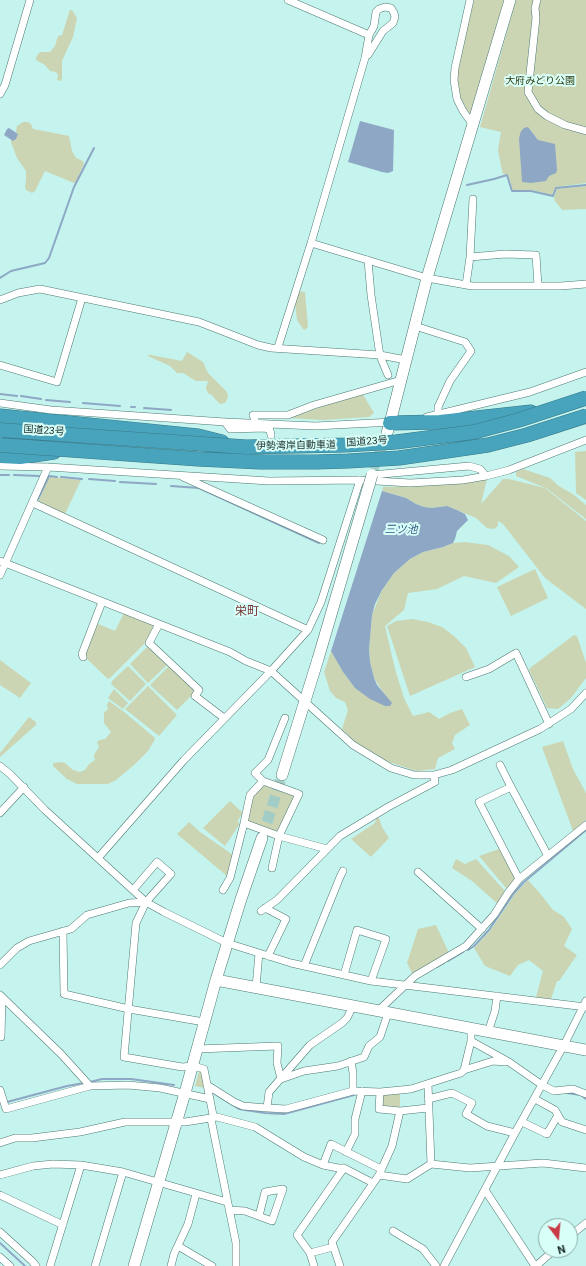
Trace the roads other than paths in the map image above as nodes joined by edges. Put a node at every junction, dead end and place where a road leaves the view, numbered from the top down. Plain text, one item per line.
1 (30, 0) edge
2 (288, 0) edge
3 (470, 0) edge
4 (510, 0) edge
5 (537, 0) edge
6 (369, 35) junction
7 (365, 58) junction
8 (0, 94) edge
9 (473, 125) junction
10 (586, 131) edge
11 (473, 199) dead end
12 (311, 243) junction
13 (470, 257) junction
14 (368, 260) junction
15 (427, 278) junction
16 (586, 284) edge
17 (466, 285) junction
18 (538, 286) junction
19 (82, 298) junction
20 (0, 300) edge
21 (415, 326) junction
22 (278, 348) junction
23 (380, 355) junction
24 (406, 360) junction
25 (0, 365) edge
26 (586, 372) edge
27 (388, 374) dead end
28 (401, 380) junction
29 (586, 397) edge
30 (0, 403) edge
31 (541, 412) junction
32 (438, 414) junction
33 (0, 416) edge
34 (586, 417) edge
35 (224, 422) junction
36 (256, 423) junction
37 (389, 428) junction
38 (2, 429) edge
39 (271, 435) dead end
40 (586, 440) edge
41 (228, 444) junction
42 (0, 446) edge
43 (54, 452) junction
44 (0, 456) edge
45 (0, 466) edge
46 (48, 467) junction
47 (372, 472) joint
48 (179, 475) junction
49 (486, 476) junction
50 (360, 480) junction
51 (33, 503) junction
52 (323, 540) dead end
53 (3, 562) edge
54 (0, 575) edge
55 (102, 602) junction
56 (159, 624) junction
57 (308, 630) junction
58 (83, 657) dead end
59 (270, 671) junction
60 (466, 677) dead end
61 (586, 693) edge
62 (305, 703) junction
63 (224, 718) junction
64 (285, 718) dead end
65 (549, 724) junction
66 (500, 765) dead end
67 (0, 766) edge
68 (282, 775) tunnel mouth
69 (434, 775) junction
70 (264, 781) junction
71 (24, 787) junction
72 (512, 787) junction
73 (0, 813) edge
74 (244, 823) junction
75 (586, 825) edge
76 (279, 836) junction
77 (262, 838) tunnel mouth
78 (327, 849) junction
79 (548, 856) junction
80 (98, 858) junction
81 (272, 868) dead end
82 (343, 871) dead end
83 (418, 872) dead end
84 (519, 879) junction
85 (133, 890) junction
86 (223, 890) dead end
87 (146, 902) junction
88 (482, 929) junction
89 (64, 931) junction
90 (227, 943) junction
91 (259, 954) junction
92 (268, 956) junction
93 (0, 965) edge
94 (304, 966) junction
95 (344, 975) junction
96 (216, 980) junction
97 (371, 981) junction
98 (406, 985) junction
99 (256, 987) junction
100 (1, 996) edge
101 (497, 996) junction
102 (585, 1005) edge
103 (353, 1006) junction
104 (129, 1009) junction
105 (383, 1011) junction
106 (204, 1022) junction
107 (471, 1028) junction
108 (488, 1032) junction
109 (0, 1036) edge
110 (471, 1041) junction
111 (564, 1045) junction
112 (197, 1049) junction
113 (586, 1050) edge
114 (351, 1061) junction
115 (509, 1062) junction
116 (192, 1066) junction
117 (464, 1070) junction
118 (281, 1079) junction
119 (88, 1083) junction
120 (428, 1084) junction
121 (207, 1085) junction
122 (542, 1085) junction
123 (0, 1090) edge
124 (353, 1091) junction
125 (362, 1091) junction
126 (380, 1092) junction
127 (185, 1093) junction
128 (586, 1094) edge
129 (210, 1099) junction
130 (428, 1099) junction
131 (535, 1099) junction
132 (267, 1108) junction
133 (428, 1108) junction
134 (400, 1111) junction
135 (558, 1115) junction
136 (211, 1119) junction
137 (176, 1122) junction
138 (522, 1122) junction
139 (586, 1130) edge
140 (515, 1133) junction
141 (0, 1143) edge
142 (346, 1152) junction
143 (431, 1164) junction
144 (81, 1165) junction
145 (323, 1165) junction
146 (498, 1167) junction
147 (344, 1168) junction
148 (586, 1168) edge
149 (124, 1172) junction
150 (380, 1172) junction
151 (0, 1174) edge
152 (158, 1182) junction
153 (373, 1184) junction
154 (485, 1190) junction
155 (196, 1194) junction
156 (0, 1195) edge
157 (228, 1206) junction
158 (259, 1216) junction
159 (586, 1223) edge
160 (63, 1225) junction
161 (578, 1230) edge
162 (0, 1232) edge
163 (393, 1232) dead end
164 (178, 1246) junction
165 (333, 1247) junction
166 (310, 1253) junction
167 (0, 1257) edge
168 (545, 1258) edge
169 (134, 1264) edge
170 (10, 1266) edge
171 (36, 1266) edge
172 (50, 1266) edge
173 (95, 1266) edge
174 (171, 1266) edge
175 (212, 1266) edge
176 (236, 1266) edge
177 (314, 1266) edge
178 (340, 1266) edge
179 (436, 1266) edge
180 (444, 1266) edge
181 (536, 1266) edge

1 - 8 street
2 - 6 street
3 - 9 street
4 - 9 street
5 - 10 street
6 - 7 street
6 - 7 street
7 - 12 street
9 - 15 street
11 - 13 street
12 - 14 street
12 - 22 street
13 - 17 street
13 - 18 street
14 - 15 street
14 - 23 street
15 - 17 street
15 - 21 street
16 - 18 street
17 - 18 street
19 - 20 street
19 - 22 street
19 - 25 street
21 - 24 street
21 - 32 street
22 - 23 street
23 - 24 street
23 - 27 street
24 - 28 street
26 - 32 street
28 - 36 street
28 - 37 street
29 - 31 highway, 国道23号
29 - 38 highway, 伊勢湾岸自動車道, bridge
30 - 35 street
31 - 37 highway
31 - 41 highway, 国道23号
32 - 37 street
33 - 41 highway
34 - 42 highway, 伊勢湾岸自動車道, bridge
34 - 43 highway, 国道23号
35 - 36 street
35 - 39 street
36 - 37 street
38 - 41 highway, 国道23号
40 - 49 street
42 - 43 highway, 国道23号
43 - 44 highway
45 - 46 street
46 - 48 street
46 - 51 street
47 - 49 street
47 - 62 street, bridge
48 - 50 street
48 - 52 street
49 - 50 street
50 - 57 street
51 - 53 street
51 - 57 street
53 - 54 street
53 - 55 street
55 - 56 street
55 - 58 street
56 - 59 street
56 - 63 street
57 - 59 street
59 - 62 street
59 - 63 street
60 - 65 street
61 - 65 street
62 - 68 street
62 - 69 street
63 - 80 street
64 - 70 street
65 - 69 street
66 - 72 street
67 - 71 street
69 - 78 street
70 - 74 street
70 - 76 street
71 - 73 street
71 - 80 street
72 - 79 street
72 - 84 street
74 - 76 street
74 - 86 street
75 - 79 street
76 - 78 street
76 - 81 street
77 - 90 street
78 - 92 street
79 - 84 street
80 - 85 street
82 - 94 street
83 - 88 street
84 - 88 street
85 - 87 street
85 - 87 street
87 - 89 street
87 - 90 street
87 - 104 street
88 - 98 street
89 - 93 street
89 - 104 street
90 - 91 street
90 - 96 street
91 - 92 street
91 - 99 street
92 - 94 street
94 - 95 street
95 - 97 street
95 - 97 street
96 - 99 street
96 - 106 street
97 - 98 street
98 - 101 street
98 - 105 street
99 - 103 street
100 - 109 street
100 - 119 street
101 - 102 street
101 - 108 street
102 - 111 street
103 - 105 street
103 - 118 street
104 - 106 street
104 - 116 street
105 - 107 street
105 - 114 street
106 - 112 street
107 - 108 street
107 - 110 street
108 - 111 street
110 - 115 street
110 - 117 street
111 - 113 street
111 - 122 street
112 - 116 street
112 - 118 street
114 - 118 street
114 - 124 street
115 - 117 street
115 - 122 street
116 - 121 street
116 - 127 street
117 - 120 street
118 - 132 street
119 - 123 street
119 - 127 street
120 - 126 street
120 - 130 street
121 - 129 street
121 - 132 street
122 - 128 street
122 - 131 street
124 - 125 street
124 - 132 street
125 - 126 street
125 - 142 street
126 - 134 street
127 - 129 street
127 - 137 street
129 - 136 street
130 - 133 street
130 - 140 street
131 - 135 street
131 - 138 street
133 - 134 street
133 - 143 street
134 - 150 street
135 - 138 street
135 - 139 street
136 - 137 street
136 - 145 street
136 - 157 street
137 - 141 street
137 - 152 street
138 - 140 street
140 - 146 street
142 - 145 street
142 - 150 street
143 - 146 street
143 - 150 street
144 - 149 street
144 - 151 street
144 - 160 street
145 - 147 street
146 - 148 street
146 - 154 street
147 - 153 street
147 - 166 street
149 - 152 street
149 - 173 street
150 - 153 street
152 - 155 street
152 - 169 street
153 - 165 street
154 - 180 street
154 - 181 street
155 - 157 street
155 - 164 street
156 - 160 street
157 - 158 street
157 - 176 street
158 - 158 street
159 - 161 street
160 - 172 street
162 - 171 street
163 - 179 street
164 - 174 street
164 - 175 street
165 - 166 street
165 - 178 street
166 - 177 street
167 - 170 street
168 - 181 street

